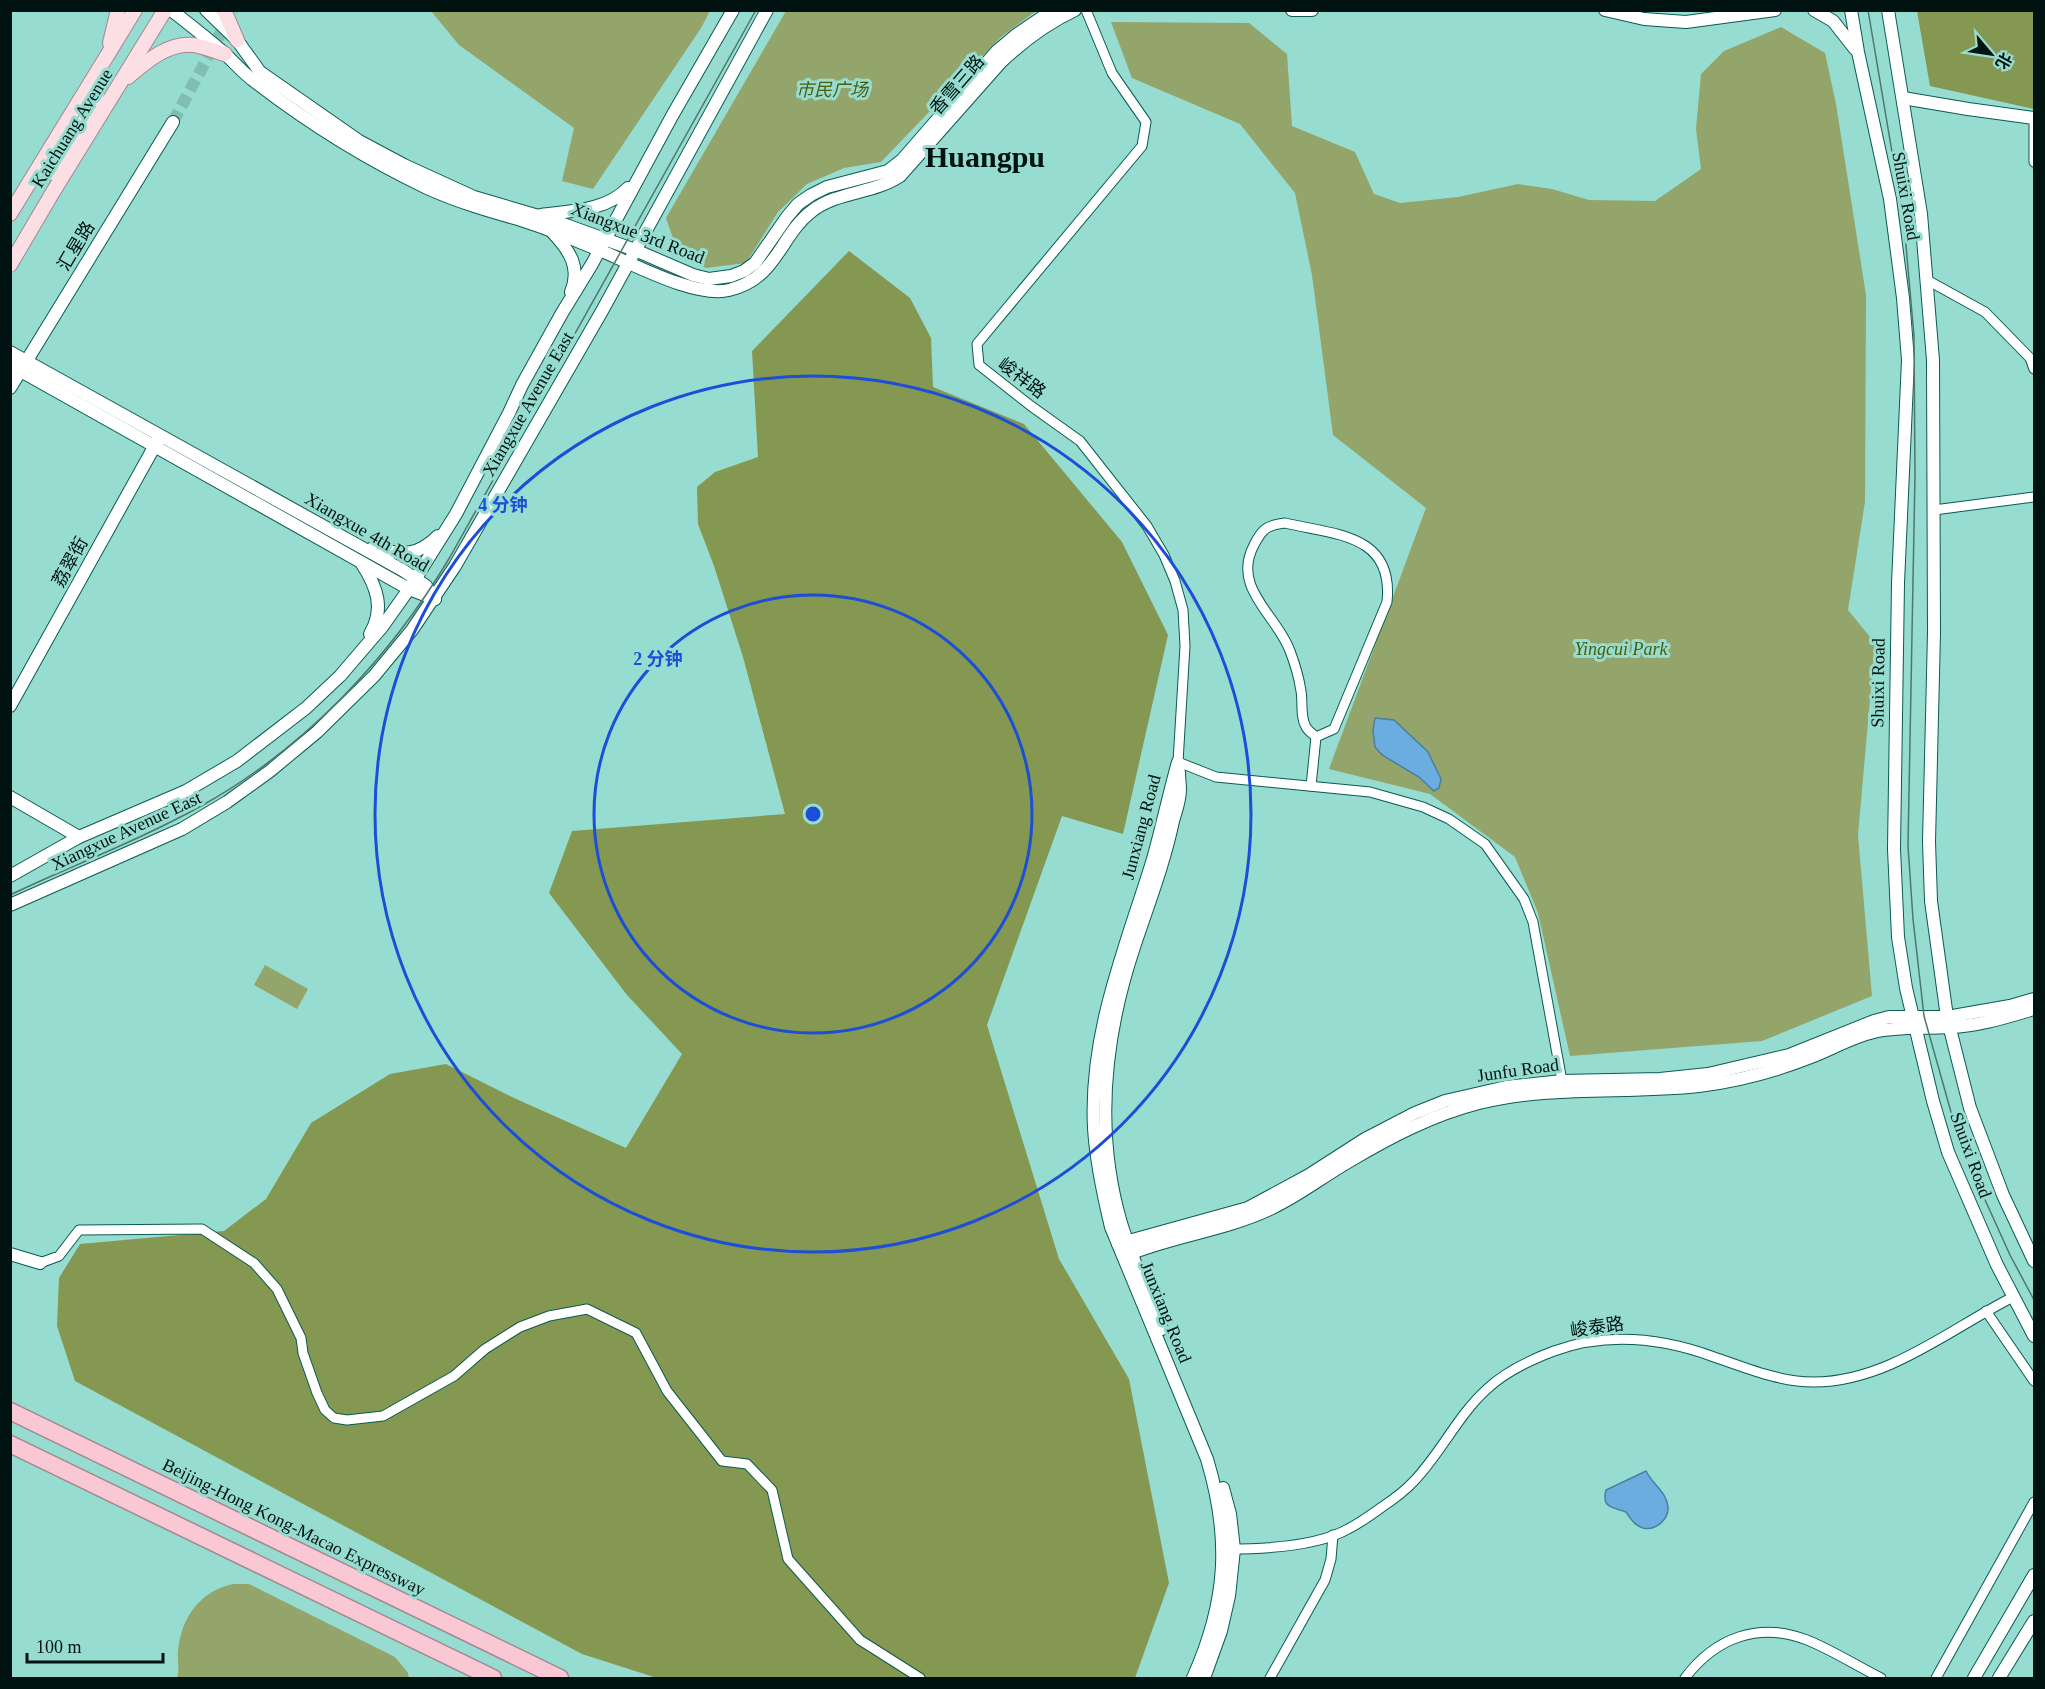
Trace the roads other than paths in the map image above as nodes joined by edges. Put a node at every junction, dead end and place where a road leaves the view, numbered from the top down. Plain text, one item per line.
1 (118, 10) edge
2 (135, 10) edge
3 (165, 10) edge
4 (171, 10) edge
5 (206, 10) edge
6 (224, 10) edge
7 (733, 10) edge
8 (767, 10) edge
9 (1053, 10) edge
10 (1075, 10) edge
11 (1086, 10) edge
12 (1292, 10) edge
13 (1312, 10) edge
14 (1605, 10) edge
15 (1774, 10) edge
16 (1814, 10) edge
17 (1851, 10) edge
18 (1888, 10) edge
19 (237, 40) junction
20 (1858, 52) junction
21 (225, 54) junction
22 (105, 61) junction
23 (121, 81) junction
24 (1904, 98) junction
25 (77, 105) junction
26 (2034, 118) edge
27 (173, 122) tunnel mouth
28 (2034, 162) edge
29 (643, 169) junction
30 (10, 214) edge
31 (537, 215) junction
32 (550, 230) junction
33 (23, 244) junction
34 (602, 245) junction
35 (635, 250) junction
36 (628, 263) junction
37 (10, 265) edge
38 (1927, 280) junction
39 (562, 313) junction
40 (10, 352) edge
41 (20, 366) edge
42 (2034, 369) edge
43 (10, 388) edge
44 (157, 441) junction
45 (2034, 497) edge
46 (1934, 510) junction
47 (456, 514) junction
48 (363, 548) junction
49 (359, 561) junction
50 (412, 584) junction
51 (435, 598) junction
52 (358, 655) junction
53 (10, 706) edge
54 (1316, 737) junction
55 (1178, 762) junction
56 (1311, 786) junction
57 (10, 797) edge
58 (79, 837) junction
59 (10, 876) edge
60 (10, 905) edge
61 (2034, 999) edge
62 (2034, 1009) edge
63 (1914, 1021) junction
64 (1948, 1022) junction
65 (1562, 1081) junction
66 (1125, 1248) junction
67 (10, 1254) edge
68 (2034, 1261) edge
69 (40, 1263) joint
70 (2013, 1298) junction
71 (1986, 1311) junction
72 (2034, 1336) edge
73 (2034, 1381) edge
74 (10, 1411) edge
75 (10, 1444) edge
76 (2034, 1502) edge
77 (1333, 1535) junction
78 (1229, 1549) junction
79 (2034, 1575) edge
80 (2034, 1620) edge
81 (493, 1678) edge
82 (560, 1678) edge
83 (920, 1678) edge
84 (1193, 1678) edge
85 (1203, 1678) edge
86 (1270, 1678) edge
87 (1685, 1678) edge
88 (1881, 1678) edge
89 (1936, 1678) edge
90 (1974, 1678) edge
91 (1999, 1678) edge

1 - 22 main road
2 - 22 main road, Kaichuang Avenue
3 - 23 main road, Kaichuang Avenue
4 - 21 main road, Xiangxue 3rd Road
5 - 19 main road, Xiangxue 3rd Road
6 - 19 main road
7 - 29 main road, Xiangxue Avenue East
8 - 35 main road, Xiangxue Avenue East
9 - 35 main road, Xiangxue 3rd Road
10 - 36 main road, 香雪三路
11 - 55 street, 峻祥路
12 - 13 main road
14 - 15 main road
16 - 20 main road
17 - 20 main road, Shuixi Road
18 - 24 main road, Shuixi Road
19 - 31 main road, Xiangxue 3rd Road
20 - 63 main road, Shuixi Road
21 - 23 main road
21 - 32 main road, Xiangxue 3rd Road
22 - 25 main road, Kaichuang Avenue
23 - 33 main road, Kaichuang Avenue
24 - 26 main road
24 - 38 main road, Shuixi Road
25 - 30 main road, Kaichuang Avenue
25 - 33 main road
26 - 28 street
27 - 41 main road, 汇星路
29 - 31 main road
29 - 34 main road, Xiangxue Avenue East
31 - 34 main road, Xiangxue 3rd Road
32 - 34 main road, Xiangxue 3rd Road
32 - 39 main road
33 - 37 main road, Kaichuang Avenue
34 - 35 main road, Xiangxue 3rd Road
34 - 36 main road, Xiangxue 3rd Road
34 - 39 main road, Xiangxue Avenue East
35 - 36 main road, Xiangxue Avenue East
36 - 51 main road, Xiangxue Avenue East
38 - 42 street
38 - 46 main road, Shuixi Road
39 - 47 main road, Xiangxue Avenue East
40 - 41 main road, Xiangxue 4th Road
41 - 43 main road, 汇星路
41 - 44 main road, Xiangxue 4th Road
44 - 48 main road, Xiangxue 4th Road
44 - 49 main road, Xiangxue 4th Road
44 - 53 main road, 荔翠街
45 - 46 street
46 - 64 main road, Shuixi Road
47 - 48 main road
47 - 50 main road, Xiangxue Avenue East
48 - 50 main road, Xiangxue 4th Road
49 - 50 main road, Xiangxue 4th Road
49 - 52 main road
50 - 51 main road, Xiangxue 4th Road
50 - 52 main road, Xiangxue Avenue East
51 - 60 main road, Xiangxue Avenue East
52 - 58 main road, Xiangxue Avenue East
54 - 54 street
54 - 56 street
55 - 56 street
55 - 66 main road, Junxiang Road
56 - 65 street
57 - 58 main road
58 - 59 main road, Xiangxue Avenue East
61 - 64 main road
62 - 64 main road
63 - 64 main road, Junfu Road
63 - 65 main road, Junfu Road
63 - 66 main road, Junfu Road
63 - 70 main road, Shuixi Road
64 - 68 main road, Shuixi Road
65 - 66 main road, Junfu Road
66 - 78 main road, Junxiang Road
67 - 69 main road
69 - 83 street
70 - 71 street, 峻泰路
70 - 72 main road, Shuixi Road
71 - 73 street
71 - 77 street, 峻泰路
74 - 82 highway, Beijing-Hong Kong-Macao Expressway
75 - 81 highway
76 - 89 street
77 - 78 street, 峻泰路
77 - 86 street
78 - 84 main road, Junxiang Road
78 - 85 main road, Junxiang Road
79 - 90 main road
80 - 91 main road
87 - 88 street

